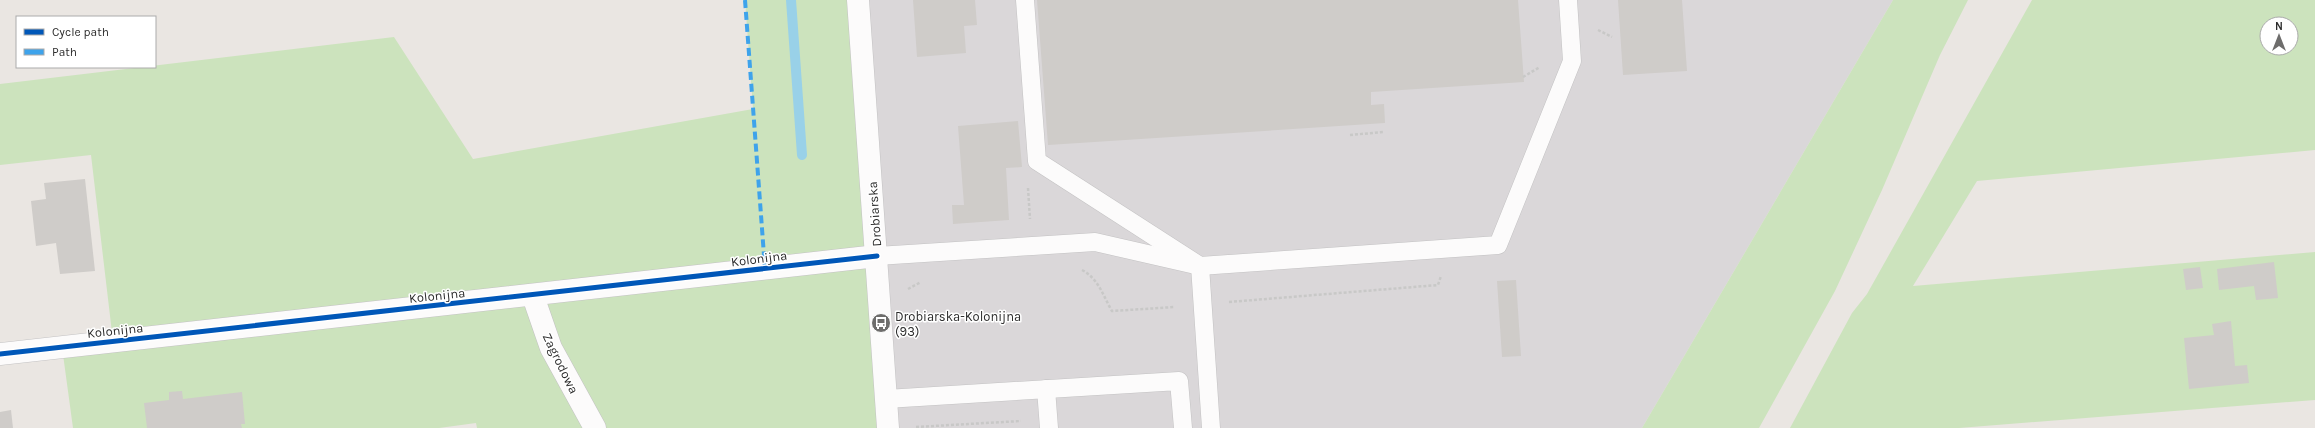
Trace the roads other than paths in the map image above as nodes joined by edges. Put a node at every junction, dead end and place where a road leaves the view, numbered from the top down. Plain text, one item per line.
1 (858, 0) edge
2 (1026, 0) edge
3 (1568, 0) edge
4 (877, 256) junction
5 (1200, 266) junction
6 (533, 296) junction
7 (0, 354) edge
8 (1046, 389) junction
9 (886, 399) junction
10 (595, 428) edge
11 (888, 428) edge
12 (1048, 428) edge
13 (1183, 428) edge
14 (1210, 428) edge

1 - 4 street, Drobiarska
2 - 5 lane
3 - 5 lane
4 - 5 lane
4 - 6 street, Kolonijna
4 - 9 street, Drobiarska
5 - 14 lane
6 - 7 street, Kolonijna
6 - 10 street, Zagrodowa
8 - 9 lane
8 - 12 lane
8 - 13 lane
9 - 11 street, Drobiarska

